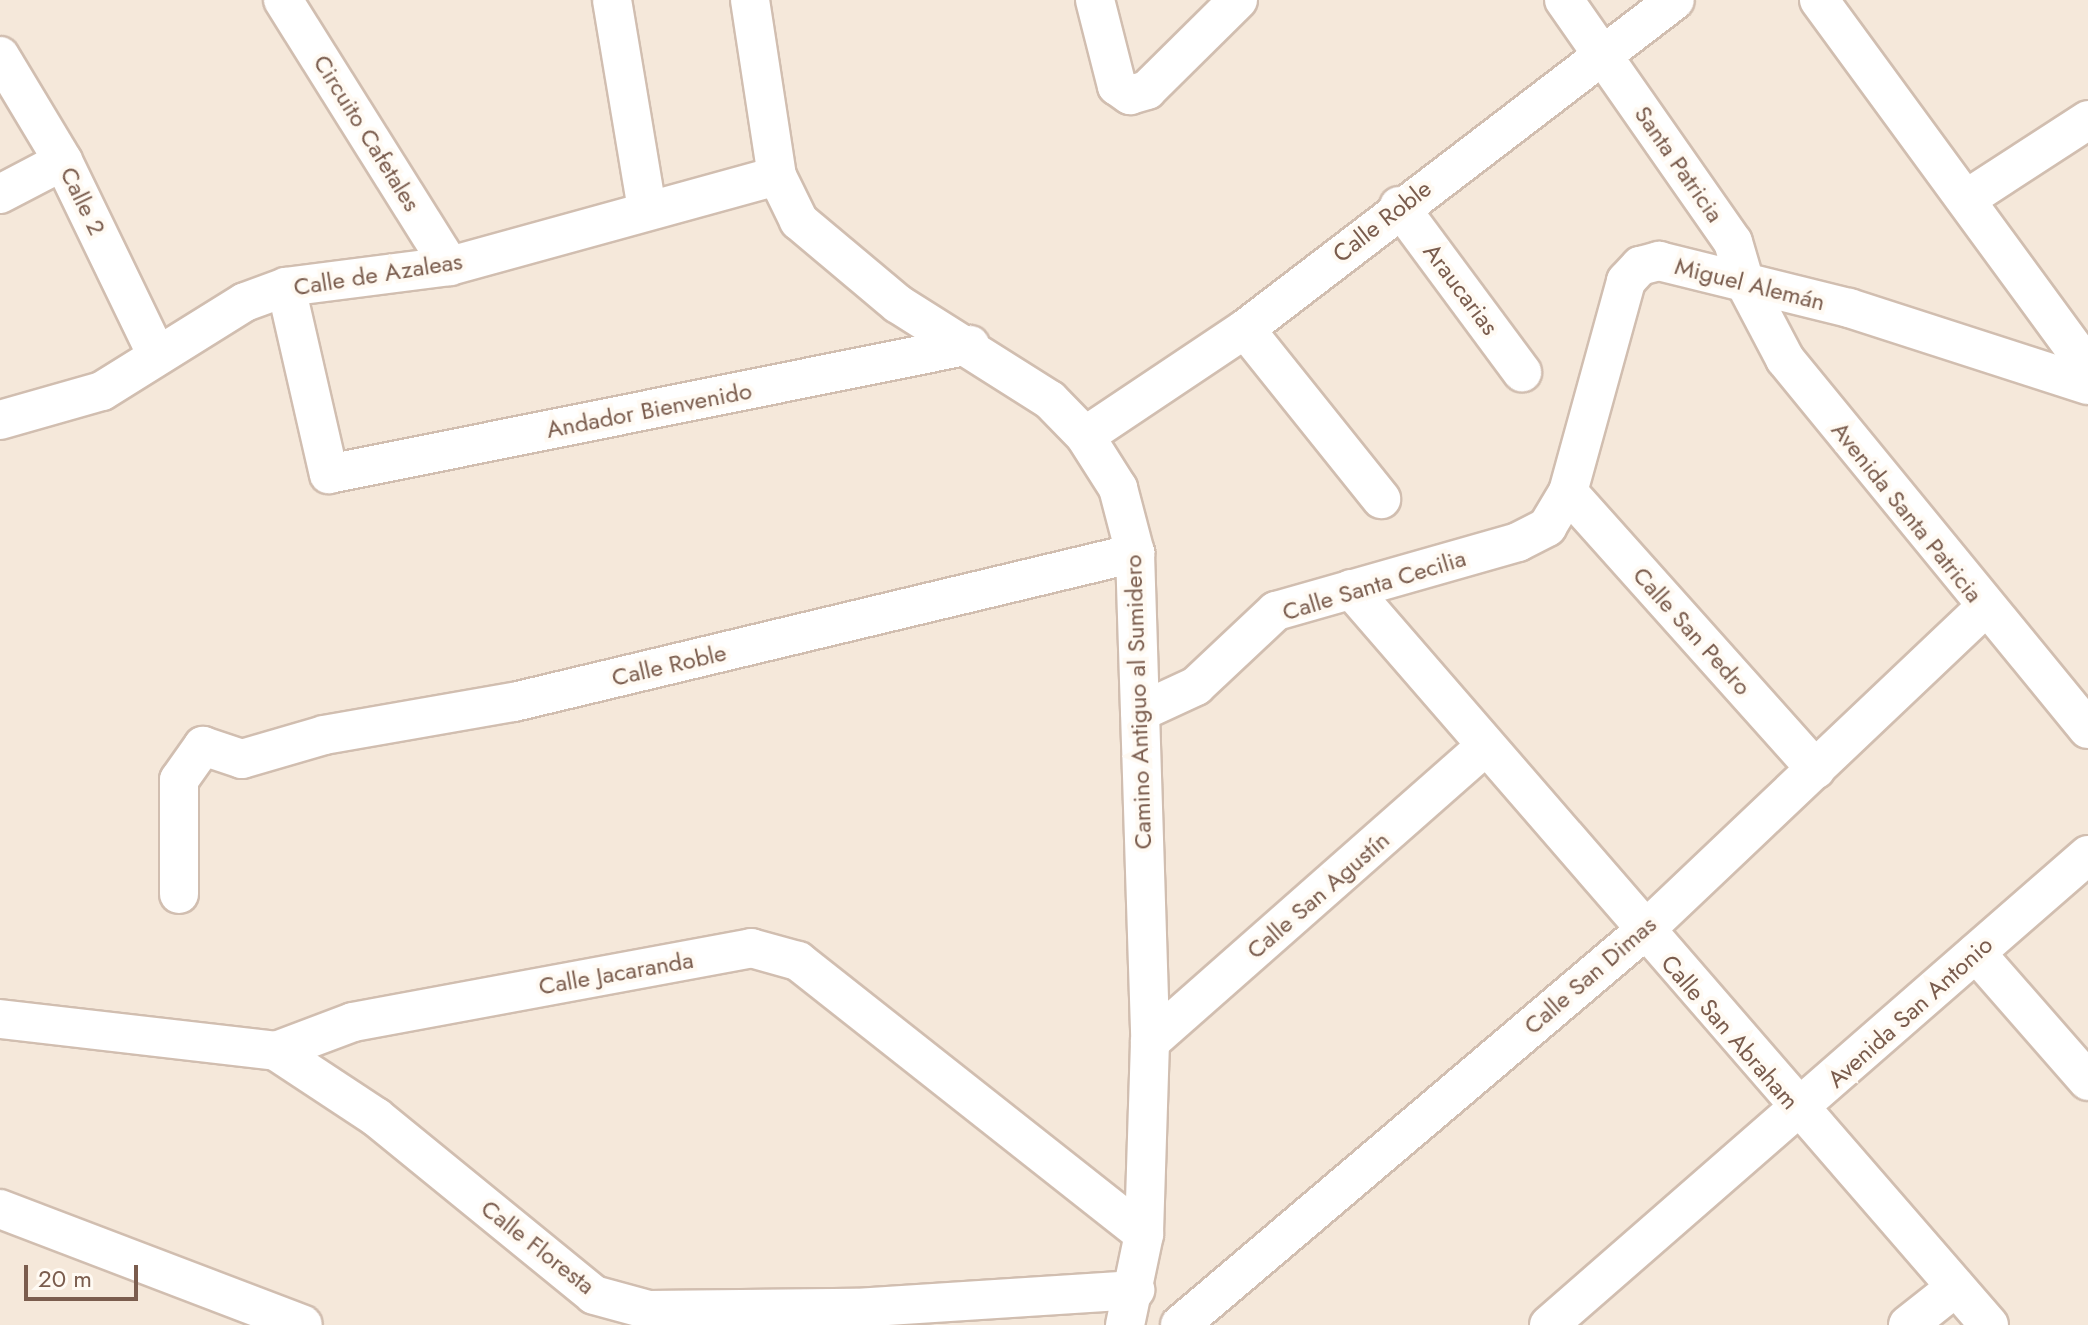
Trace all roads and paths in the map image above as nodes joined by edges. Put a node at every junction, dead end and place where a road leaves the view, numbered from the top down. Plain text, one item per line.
1 (283, 0) edge
2 (612, 0) edge
3 (750, 0) edge
4 (1095, 0) edge
5 (1238, 0) edge
6 (1564, 0) edge
7 (1675, 0) edge
8 (1819, 0) edge
9 (1601, 51) junction
10 (0, 56) edge
11 (2088, 120) edge
12 (63, 161) junction
13 (777, 176) junction
14 (0, 194) edge
15 (1968, 198) junction
16 (1399, 206) junction
17 (647, 210) junction
18 (450, 266) junction
19 (1745, 283) junction
20 (286, 287) junction
21 (1245, 329) junction
22 (970, 345) junction
23 (156, 353) junction
24 (2088, 367) edge
25 (1522, 372) dead end
26 (2088, 385) edge
27 (0, 420) edge
28 (1085, 436) junction
29 (1568, 492) junction
30 (1381, 499) dead end
31 (1135, 553) junction
32 (1351, 589) junction
33 (1984, 608) junction
34 (1140, 712) junction
35 (2088, 729) edge
36 (1485, 747) junction
37 (1816, 769) junction
38 (2088, 855) edge
39 (179, 894) dead end
40 (1643, 932) junction
41 (1976, 953) junction
42 (0, 1019) edge
43 (1150, 1042) junction
44 (276, 1051) junction
45 (2088, 1081) edge
46 (1799, 1111) junction
47 (0, 1209) edge
48 (1144, 1234) junction
49 (1956, 1287) junction
50 (1130, 1307) edge
51 (303, 1325) edge
52 (1180, 1325) edge
53 (1549, 1325) edge
54 (1908, 1325) edge
55 (1989, 1325) edge

1 - 18 street, Circuito Cafetales
2 - 17 street
3 - 13 street, Camino Antiguo al Sumidero
4 - 5 street
6 - 9 street, Santa Patricia
7 - 9 street, Calle Roble
8 - 15 street
9 - 16 street, Calle Roble
9 - 19 street, Santa Patricia
10 - 12 street, Calle 2
11 - 15 street
12 - 14 street
12 - 23 street, Calle 2
13 - 17 street, Calle de Azaleas
13 - 22 street, Camino Antiguo al Sumidero
15 - 24 street
16 - 21 street, Calle Roble
16 - 25 street, Araucarias
17 - 18 street, Calle de Azaleas
18 - 20 street, Calle de Azaleas
19 - 26 street, Miguel Alemán
19 - 29 street, Miguel Alemán
19 - 33 street, Avenida Santa Patricia
20 - 22 street, Andador Bienvenido
20 - 23 street, Calle de Azaleas
21 - 28 street, Calle Roble
21 - 30 street
22 - 28 street, Camino Antiguo al Sumidero
23 - 27 street, Calle de Azaleas
28 - 31 street, Camino Antiguo al Sumidero
29 - 32 street, Calle Santa Cecilia
29 - 37 street, Calle San Pedro
31 - 34 street, Camino Antiguo al Sumidero
31 - 39 street, Calle Roble
32 - 34 street, Calle Santa Cecilia
32 - 36 street, Calle San Abraham
33 - 35 street, Avenida Santa Patricia
33 - 37 street, Calle San Dimas
34 - 43 street, Camino Antiguo al Sumidero
36 - 40 street, Calle San Abraham
36 - 43 street, Calle San Agustín
37 - 40 street, Calle San Dimas
38 - 41 street, Avenida San Antonio
40 - 46 street, Calle San Abraham
40 - 52 street, Calle San Dimas
41 - 45 street
41 - 46 street, Avenida San Antonio
42 - 44 street, Calle Jacaranda
43 - 48 street, Camino Antiguo al Sumidero
44 - 48 street, Calle Jacaranda
44 - 50 street, Calle Floresta
46 - 49 street, Calle San Abraham
46 - 53 street, Avenida San Antonio
47 - 51 street
48 - 50 street, Camino Antiguo al Sumidero
49 - 54 street
49 - 55 street, Calle San Abraham

